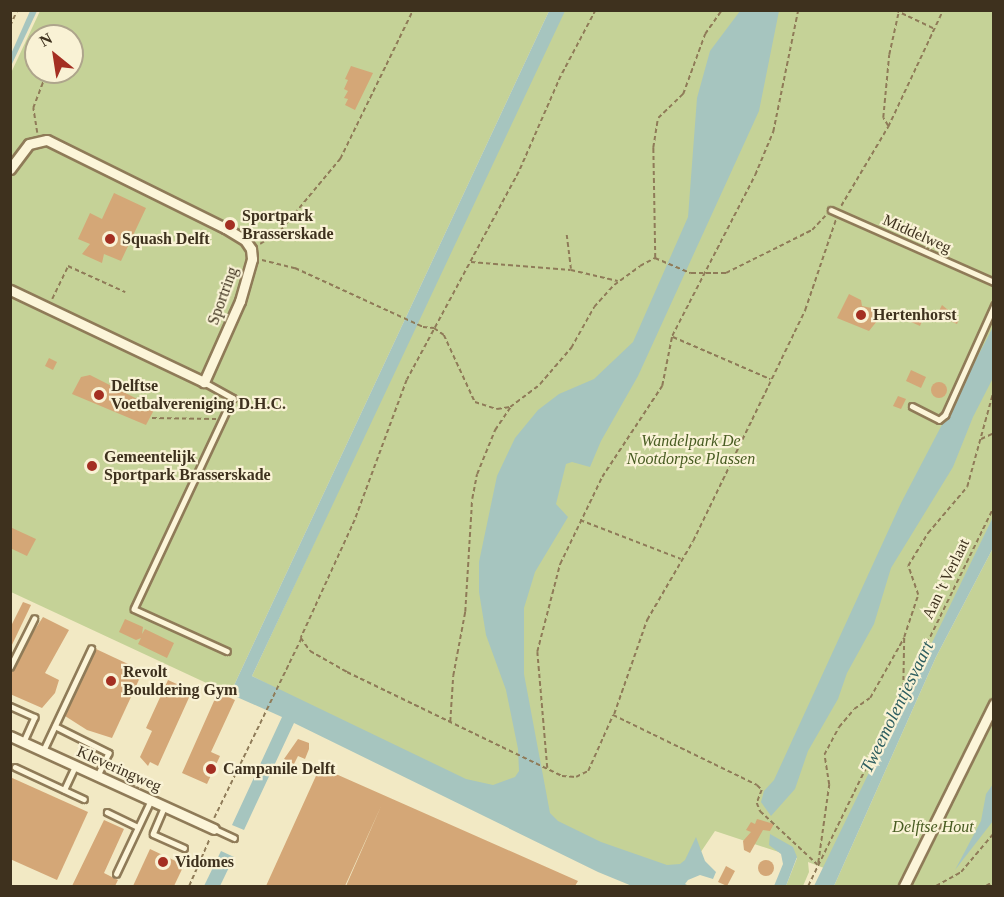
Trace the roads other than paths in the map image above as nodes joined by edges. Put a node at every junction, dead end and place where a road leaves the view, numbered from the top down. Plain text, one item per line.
1 (10, 169) edge
2 (831, 210) road end
3 (993, 282) edge
4 (10, 290) edge
5 (993, 306) edge
6 (204, 382) junction
7 (912, 406) dead end
8 (33, 618) dead end
9 (91, 649) dead end
10 (227, 651) dead end
11 (10, 667) edge
12 (993, 704) edge
13 (10, 705) edge
14 (54, 726) junction
15 (11, 739) edge
16 (24, 742) junction
17 (43, 751) junction
18 (75, 766) junction
19 (15, 767) dead end
20 (98, 776) junction
21 (64, 790) junction
22 (84, 799) dead end
23 (151, 800) junction
24 (165, 806) junction
25 (107, 812) dead end
26 (138, 827) junction
27 (212, 828) joint
28 (234, 838) dead end
29 (184, 848) dead end
30 (116, 874) dead end
31 (904, 886) edge

1 - 6 street, Sportring
2 - 3 lane, Middelweg
4 - 6 street
5 - 7 lane
6 - 10 lane
8 - 11 lane
9 - 14 lane
12 - 31 street
13 - 16 lane
14 - 17 lane
14 - 20 lane
15 - 16 street, Kleveringweg
16 - 17 street, Kleveringweg
17 - 18 street, Kleveringweg
18 - 20 street, Kleveringweg
18 - 21 lane
19 - 21 lane
20 - 23 street, Kleveringweg
21 - 22 lane
23 - 24 street, Kleveringweg
23 - 26 lane
24 - 27 street, Kleveringweg
24 - 29 lane
25 - 26 lane
26 - 30 lane
27 - 28 lane

